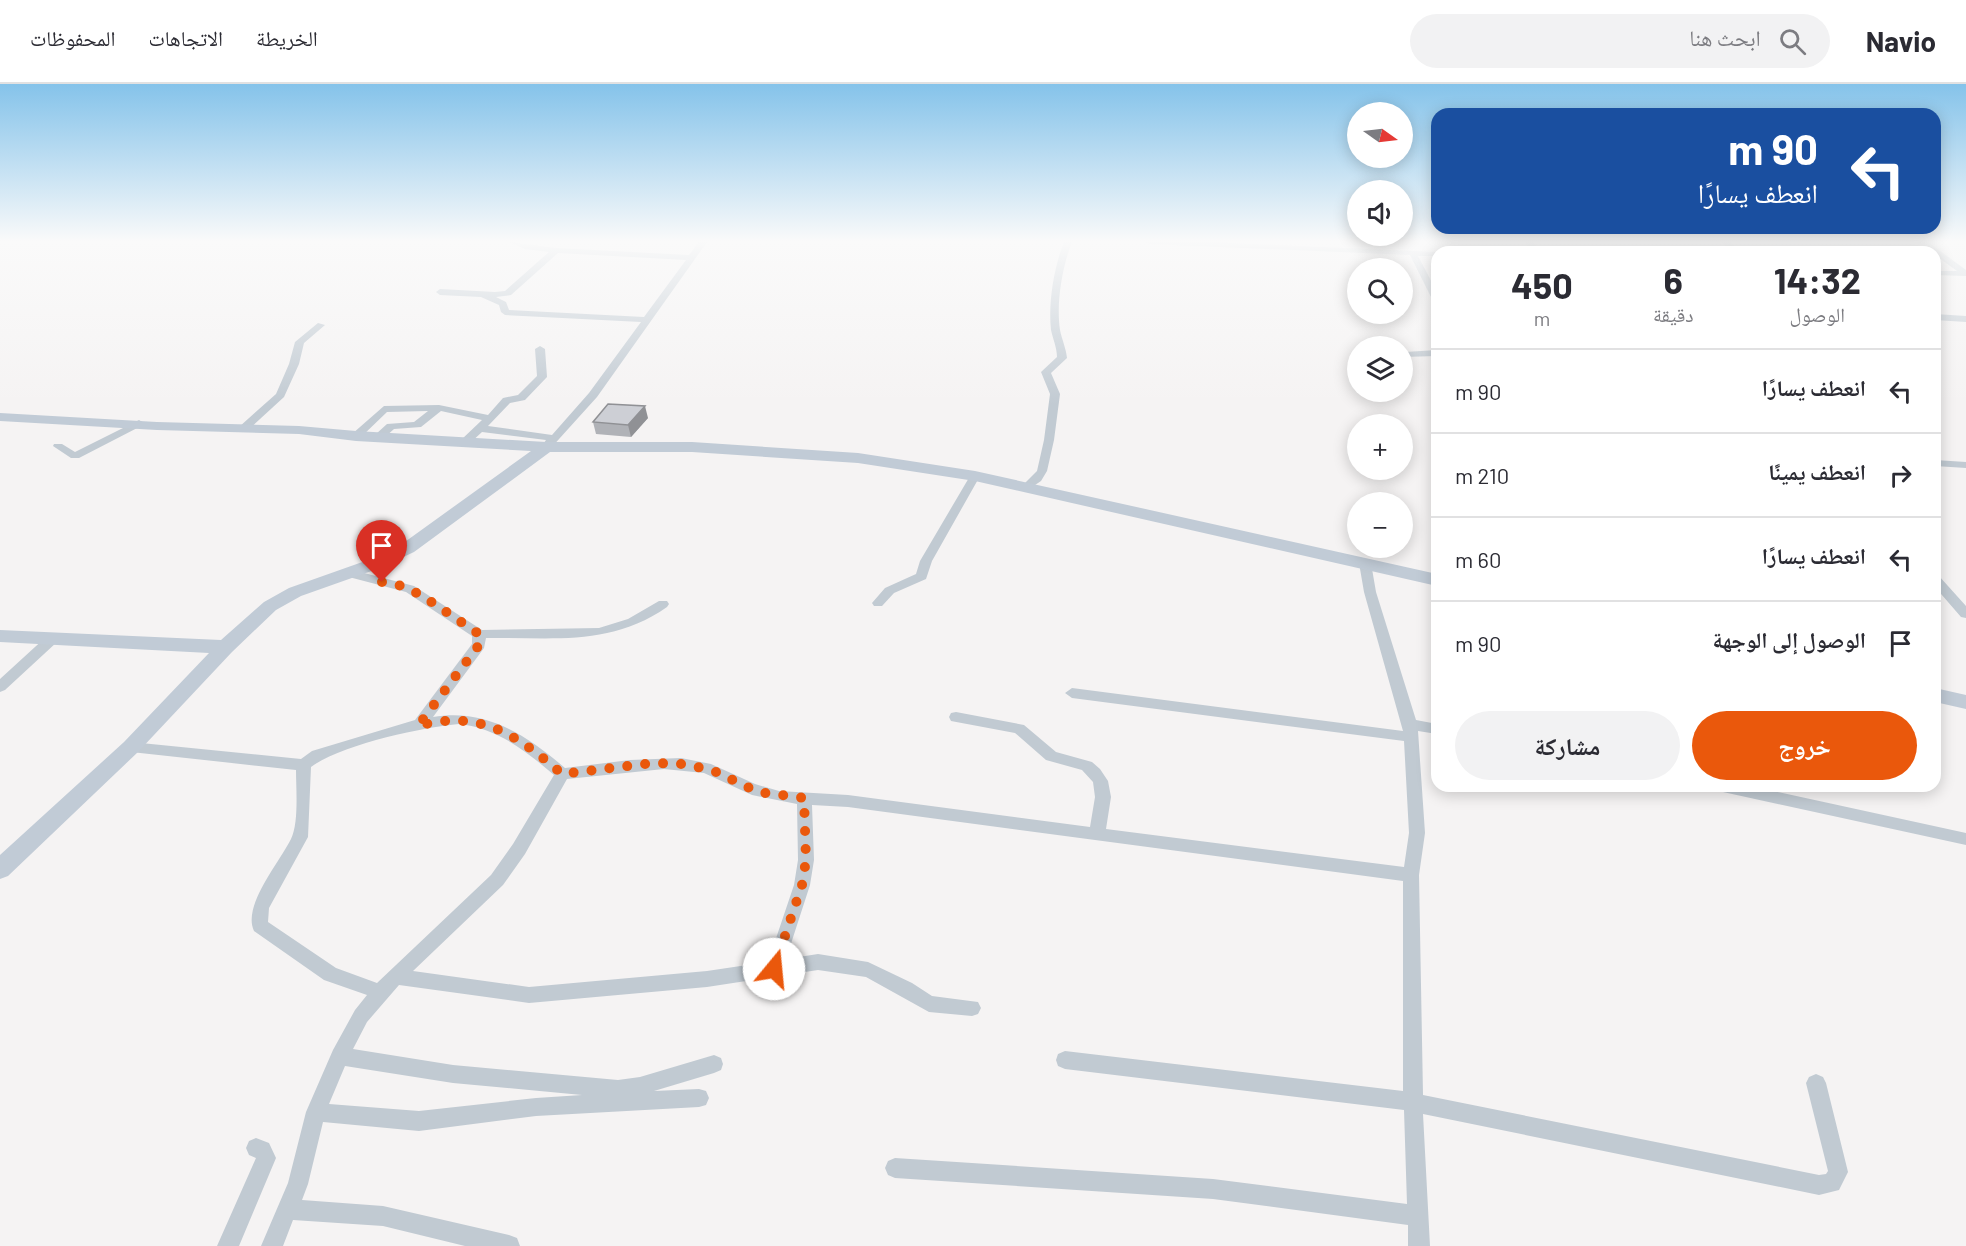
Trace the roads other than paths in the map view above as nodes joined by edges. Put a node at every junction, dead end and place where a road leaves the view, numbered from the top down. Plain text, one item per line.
1 (487, 296) edge
2 (664, 296) edge
3 (1059, 296) edge
4 (1941, 317) edge
5 (1966, 319) edge
6 (647, 320) junction
7 (321, 325) dead end
8 (540, 349) dead end
9 (1431, 353) edge
10 (1413, 354) edge
11 (439, 408) junction
12 (0, 417) edge
13 (490, 418) junction
14 (139, 423) junction
15 (479, 428) junction
16 (243, 429) junction
17 (356, 436) junction
18 (380, 436) junction
19 (465, 442) junction
20 (550, 442) junction
21 (58, 446) dead end
22 (1941, 463) edge
23 (1966, 465) edge
24 (975, 476) junction
25 (1026, 488) junction
26 (1365, 563) junction
27 (349, 573) junction
28 (1431, 579) edge
29 (1941, 586) edge
30 (878, 603) dead end
31 (663, 604) dead end
32 (1966, 614) edge
33 (479, 634) junction
34 (0, 636) edge
35 (52, 639) junction
36 (225, 647) junction
37 (0, 687) edge
38 (1072, 693) dead end
39 (1941, 696) edge
40 (1966, 702) edge
41 (956, 717) dead end
42 (418, 726) junction
43 (1431, 729) edge
44 (1410, 731) junction
45 (131, 747) junction
46 (304, 765) junction
47 (562, 774) junction
48 (1750, 792) edge
49 (804, 798) junction
50 (1097, 835) junction
51 (1966, 840) edge
52 (0, 869) edge
53 (1411, 875) junction
54 (774, 969) junction
55 (397, 977) junction
56 (380, 992) junction
57 (972, 1008) dead end
58 (340, 1056) junction
59 (1065, 1060) dead end
60 (714, 1064) dead end
61 (1816, 1083) dead end
62 (699, 1098) dead end
63 (1413, 1102) junction
64 (316, 1112) junction
65 (256, 1148) dead end
66 (895, 1168) dead end
67 (288, 1209) junction
68 (1418, 1216) junction
69 (228, 1246) edge
70 (272, 1246) edge
71 (509, 1246) edge
72 (1419, 1246) edge

1 - 6 street
2 - 6 street
3 - 25 street
4 - 5 street
6 - 20 street
7 - 16 street
8 - 13 street
9 - 10 street
11 - 13 street
11 - 17 street
11 - 18 street
12 - 14 street
13 - 15 street
14 - 16 street
14 - 21 street
15 - 19 street
15 - 20 street
16 - 17 street
17 - 18 street
18 - 19 street
19 - 20 street
20 - 24 street
20 - 27 street
22 - 23 street
24 - 25 street
24 - 30 street
25 - 26 street
26 - 28 street
26 - 44 street
27 - 33 street
27 - 36 street
29 - 32 street
31 - 33 street
33 - 42 street
34 - 35 street
35 - 36 street
35 - 37 street
36 - 45 street
38 - 44 street
39 - 40 street
41 - 50 street
42 - 46 street
42 - 47 street
43 - 44 street
44 - 53 street
45 - 46 street
45 - 52 street
46 - 56 street
47 - 49 street
47 - 55 street
48 - 51 street
49 - 50 street
49 - 54 street
50 - 53 street
53 - 63 street
54 - 55 street
54 - 57 street
55 - 56 street
56 - 58 street
58 - 60 street
58 - 64 street
59 - 63 street
61 - 63 street
62 - 64 street
63 - 68 street
64 - 67 street
65 - 69 street
66 - 68 street
67 - 70 street
67 - 71 street
68 - 72 street

